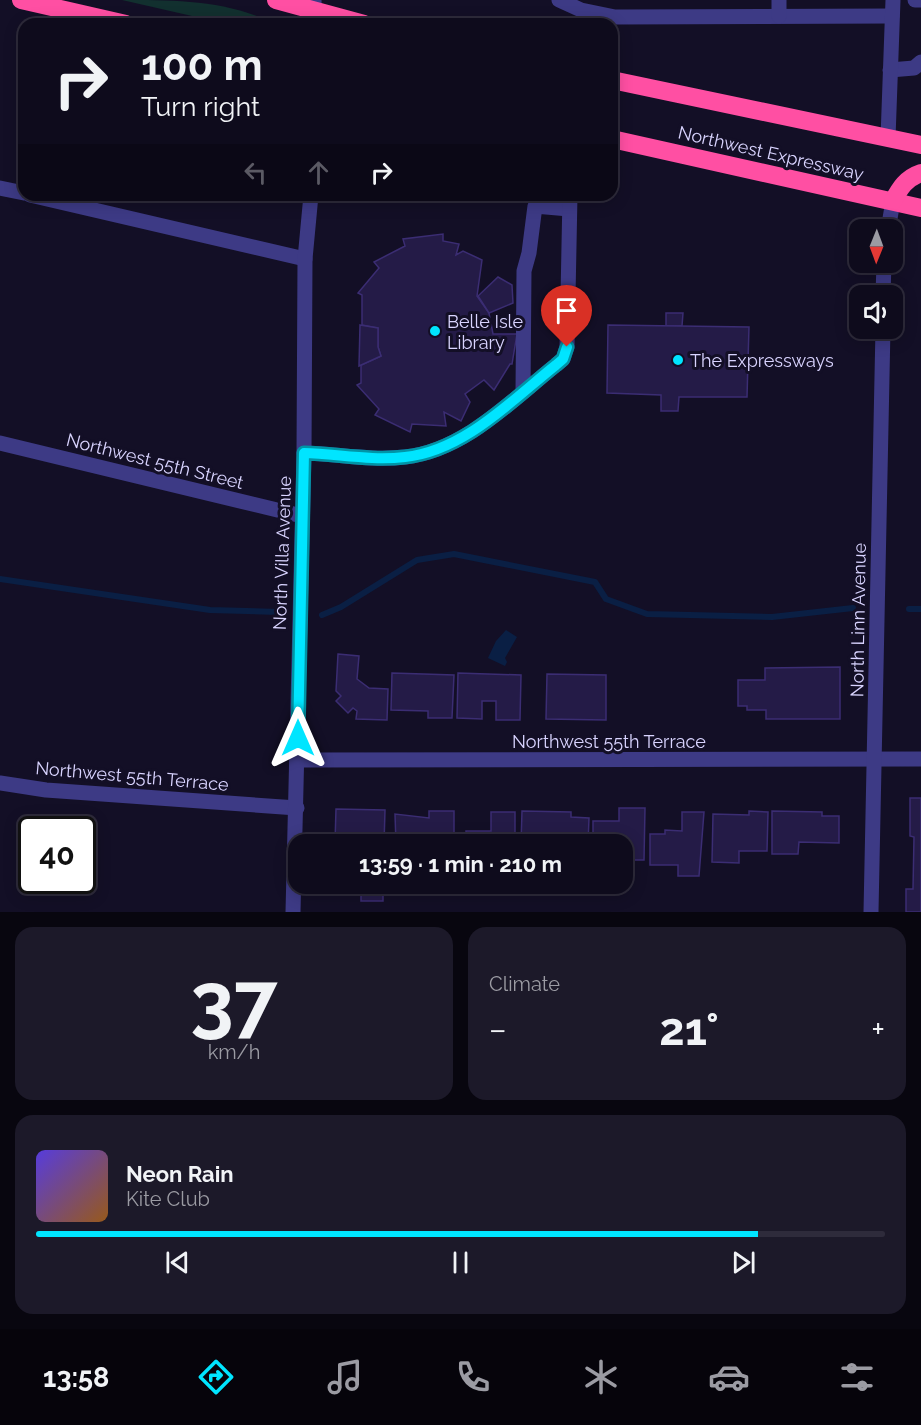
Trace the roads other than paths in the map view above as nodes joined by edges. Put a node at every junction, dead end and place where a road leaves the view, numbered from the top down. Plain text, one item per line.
1 (21, 0) edge
2 (276, 0) edge
3 (560, 0) edge
4 (780, 0) edge
5 (893, 0) edge
6 (915, 0) edge
7 (921, 0) edge
8 (315, 12) edge
9 (779, 16) junction
10 (892, 16) junction
11 (100, 18) edge
12 (340, 18) edge
13 (921, 62) edge
14 (890, 70) junction
15 (618, 81) edge
16 (888, 138) junction
17 (618, 140) edge
18 (921, 145) edge
19 (921, 172) edge
20 (0, 188) edge
21 (18, 192) edge
22 (56, 201) edge
23 (311, 201) edge
24 (893, 201) junction
25 (569, 202) edge
26 (921, 208) edge
27 (890, 219) edge
28 (306, 259) junction
29 (883, 339) edge
30 (523, 392) junction
31 (0, 443) edge
32 (304, 453) junction
33 (302, 516) junction
34 (921, 759) edge
35 (298, 760) junction
36 (875, 760) junction
37 (0, 783) edge
38 (297, 808) junction
39 (293, 912) edge
40 (871, 912) edge

1 - 11 highway
2 - 8 highway
3 - 9 street
4 - 9 street
5 - 10 street
6 - 7 street
8 - 12 highway
9 - 10 street
10 - 14 street
13 - 14 street
14 - 16 street
15 - 16 highway, Northwest Expressway
16 - 18 highway, Northwest Expressway
17 - 24 highway, Northwest Expressway
19 - 24 highway
20 - 21 street
22 - 28 street
23 - 28 street, North Villa Avenue
24 - 26 highway, Northwest Expressway
24 - 27 street
25 - 30 street
25 - 30 street
28 - 32 street, North Villa Avenue
29 - 36 street, North Linn Avenue
30 - 32 street
31 - 33 street, Northwest 55th Street
32 - 33 street, North Villa Avenue
33 - 35 street, North Villa Avenue
34 - 36 street, Northwest 55th Terrace
35 - 36 street, Northwest 55th Terrace
35 - 38 street, North Villa Avenue
36 - 40 street, North Linn Avenue
37 - 38 street, Northwest 55th Terrace
38 - 39 street, North Villa Avenue

